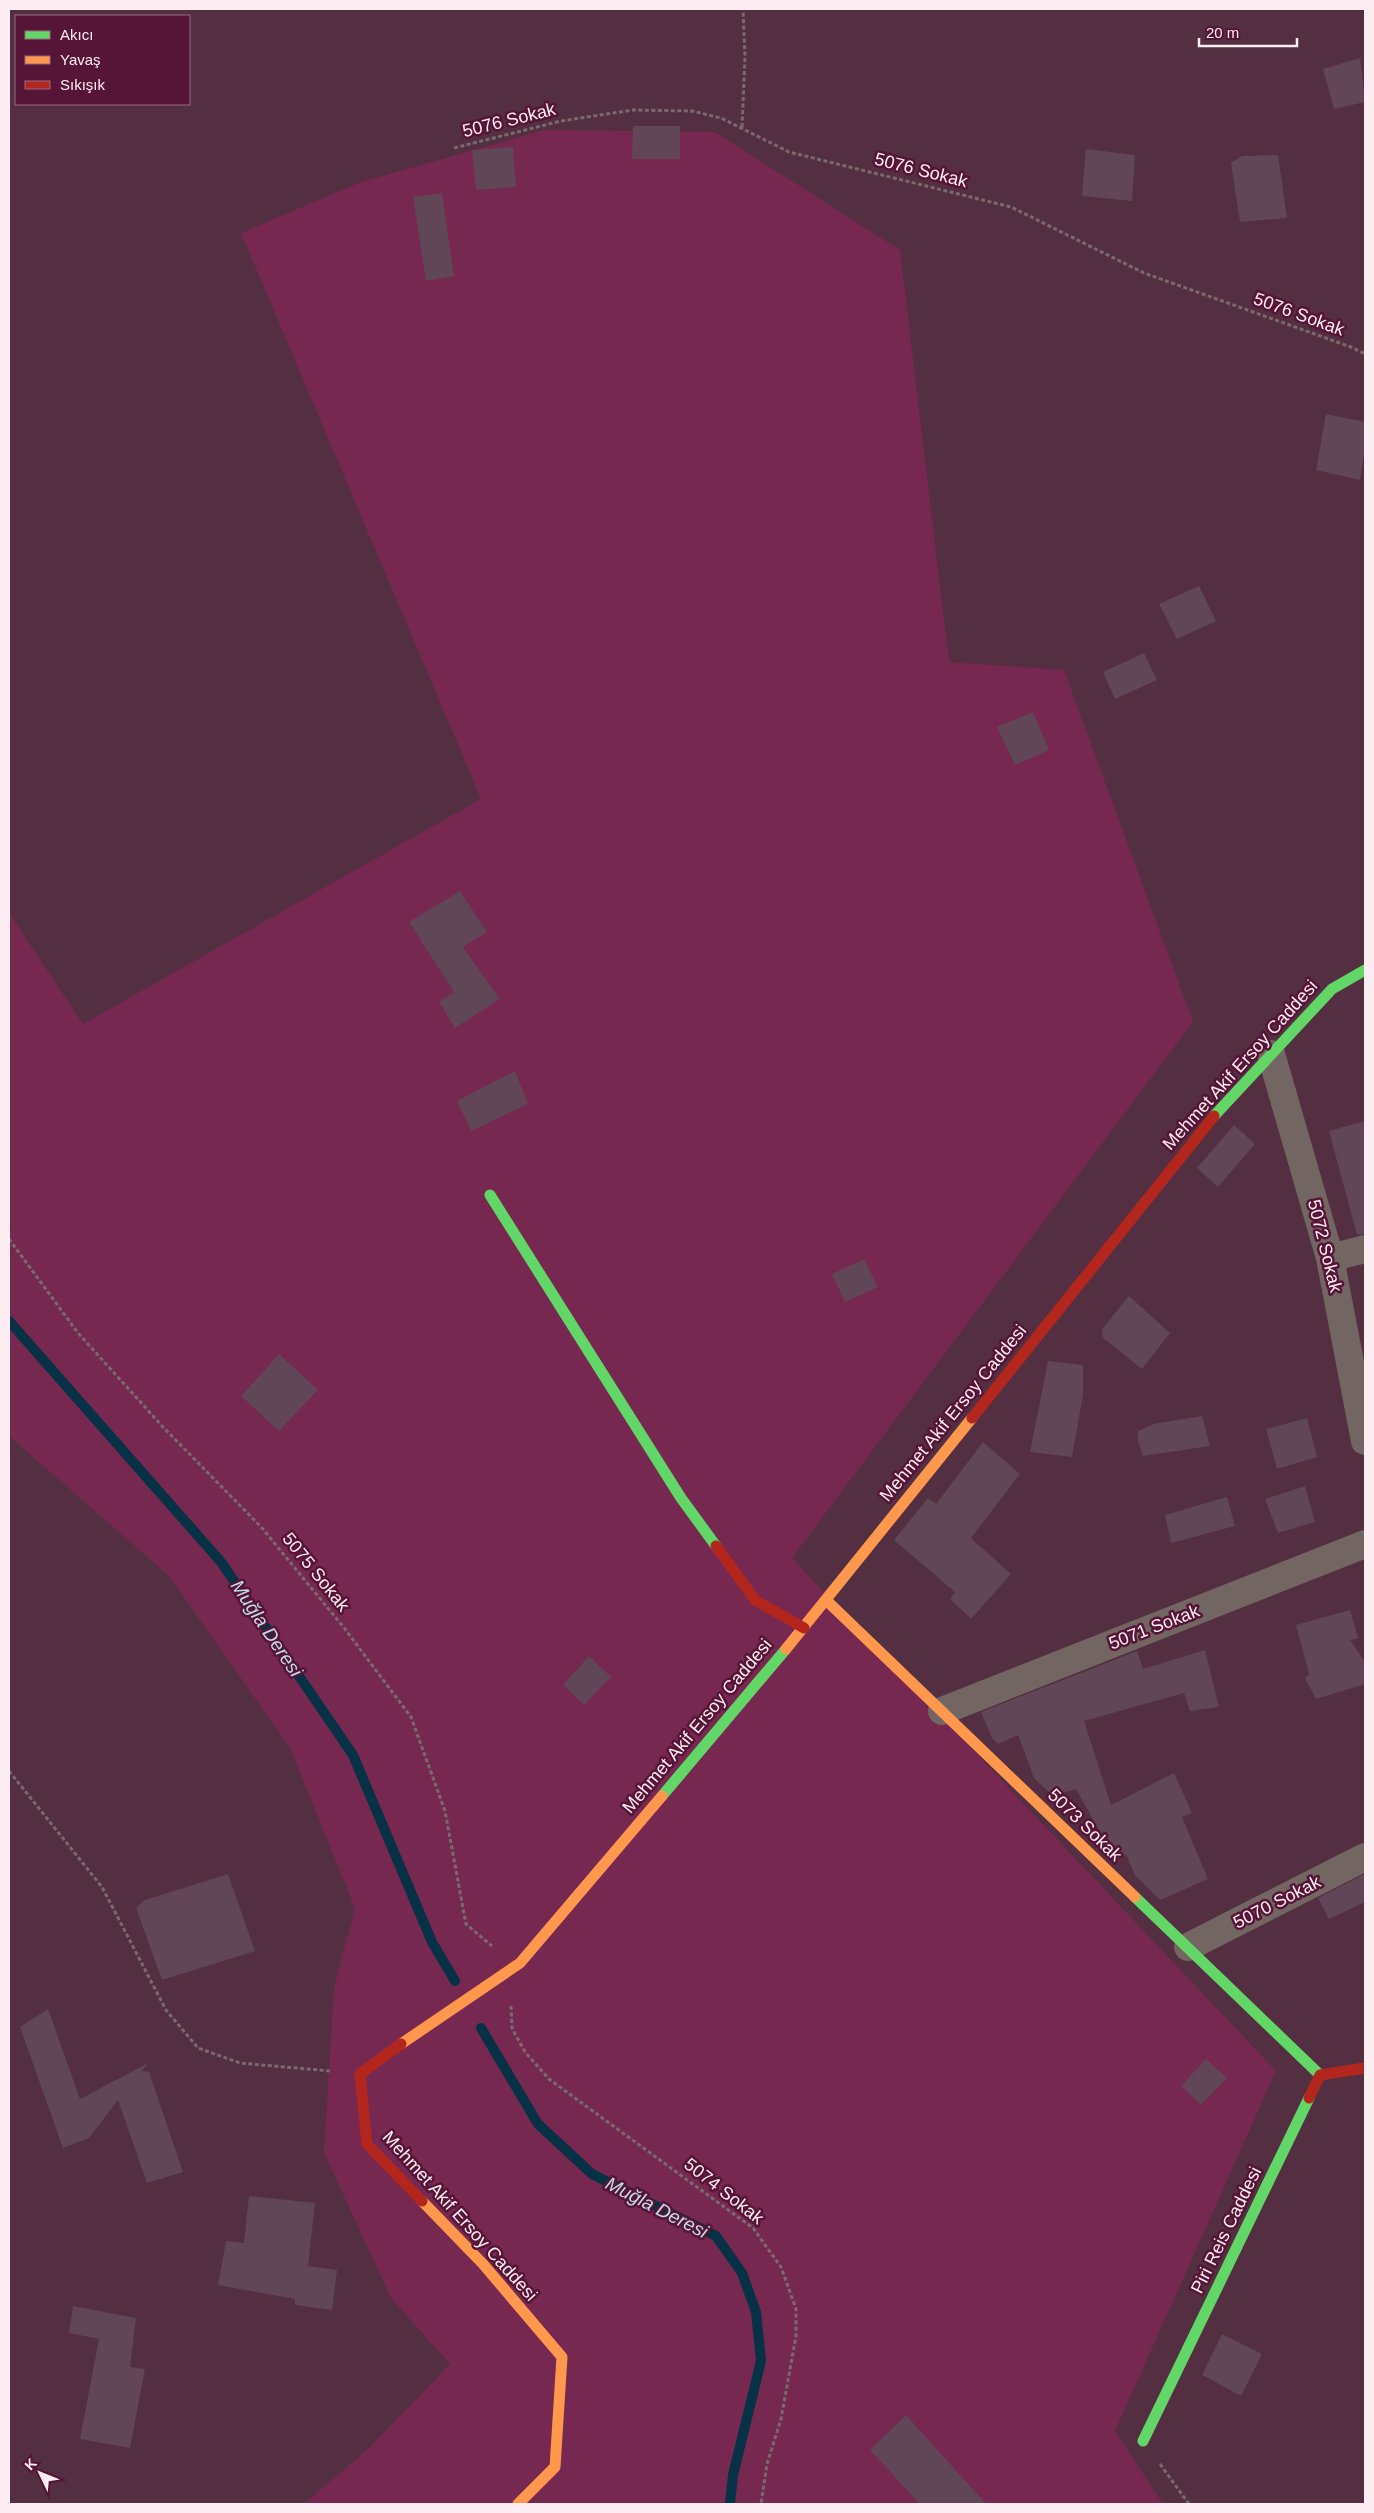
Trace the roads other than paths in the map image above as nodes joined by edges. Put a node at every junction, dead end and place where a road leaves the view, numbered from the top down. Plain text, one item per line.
1 (1365, 970) edge
2 (1271, 1054) junction
3 (490, 1195) dead end
4 (1365, 1249) edge
5 (1330, 1258) junction
6 (1365, 1441) edge
7 (1365, 1544) edge
8 (826, 1600) junction
9 (804, 1628) junction
10 (942, 1711) junction
11 (1365, 1857) edge
12 (1188, 1948) junction
13 (1365, 2068) edge
14 (1320, 2075) junction
15 (1144, 2442) road end
16 (518, 2504) edge

1 - 2 street, Mehmet Akif Ersoy Caddesi
2 - 5 street, 5072 Sokak
2 - 8 street, Mehmet Akif Ersoy Caddesi
3 - 9 street
4 - 5 street
5 - 6 street, 5072 Sokak
7 - 10 street, 5071 Sokak
8 - 9 street, Mehmet Akif Ersoy Caddesi
8 - 10 street, 5073 Sokak
9 - 16 street, Mehmet Akif Ersoy Caddesi
10 - 12 street, 5073 Sokak
11 - 12 street, 5070 Sokak
12 - 14 street, 5073 Sokak
13 - 14 street
14 - 15 street, Piri Reis Caddesi

